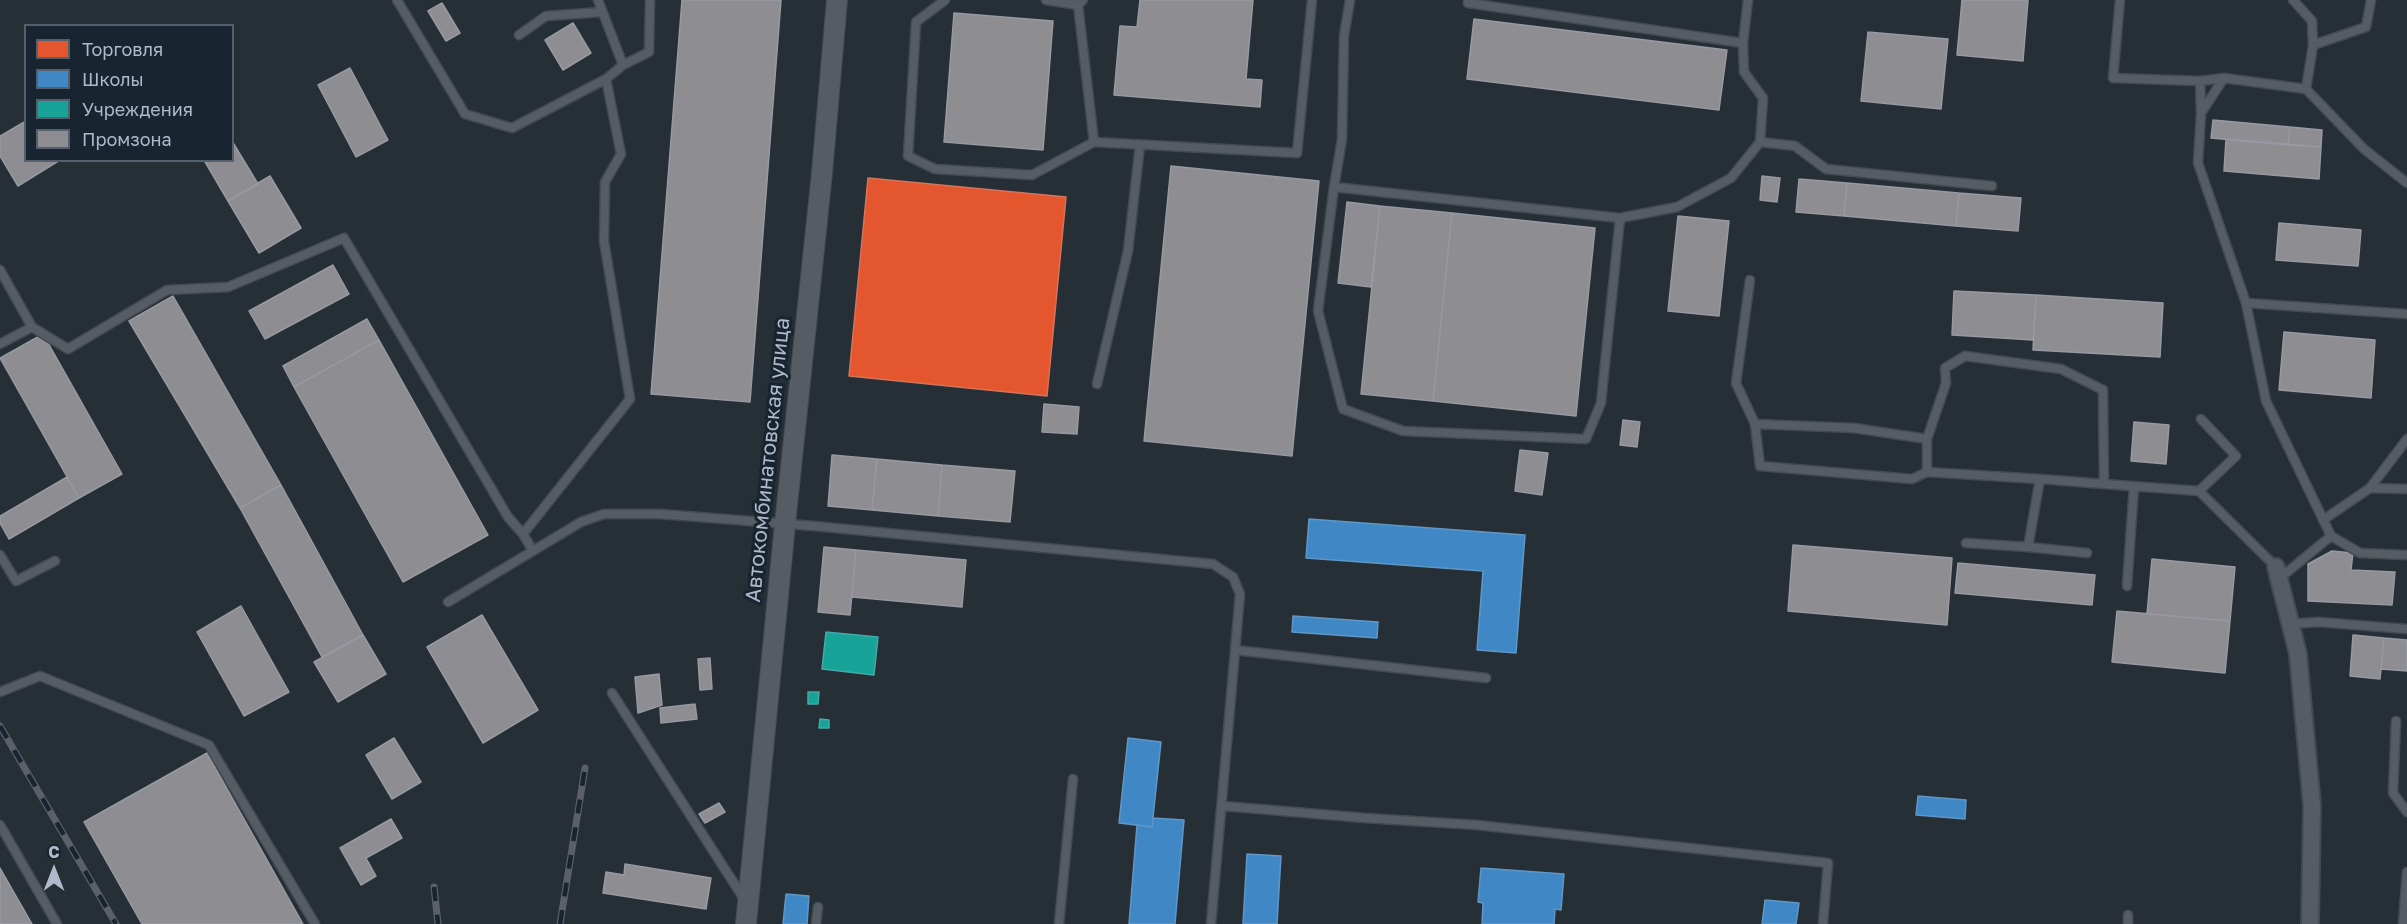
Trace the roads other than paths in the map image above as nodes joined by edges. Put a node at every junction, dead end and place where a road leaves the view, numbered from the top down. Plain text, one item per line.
1 (397, 0) edge
2 (598, 0) edge
3 (650, 0) edge
4 (837, 0) edge
5 (945, 0) edge
6 (1046, 0) edge
7 (1312, 0) edge
8 (1350, 0) edge
9 (1468, 0) edge
10 (1748, 0) edge
11 (2120, 0) edge
12 (2293, 0) edge
13 (2371, 0) edge
14 (1080, 2) edge
15 (602, 12) junction
16 (519, 35) dead end
17 (1743, 43) junction
18 (2313, 45) junction
19 (623, 65) junction
20 (2224, 78) junction
21 (606, 79) junction
22 (2200, 81) junction
23 (2306, 89) junction
24 (2201, 113) junction
25 (1094, 142) junction
26 (1760, 142) junction
27 (1140, 145) junction
28 (2407, 183) edge
29 (1992, 186) dead end
30 (1334, 187) junction
31 (1620, 218) junction
32 (0, 270) edge
33 (1750, 280) dead end
34 (2246, 303) junction
35 (2407, 314) edge
36 (32, 327) junction
37 (0, 344) edge
38 (1097, 384) dead end
39 (2201, 419) dead end
40 (1755, 424) junction
41 (1927, 439) junction
42 (2407, 439) edge
43 (1927, 472) junction
44 (2040, 479) junction
45 (2104, 484) junction
46 (2134, 486) junction
47 (2370, 488) junction
48 (2407, 489) edge
49 (2199, 490) junction
50 (2323, 519) junction
51 (785, 524) junction
52 (523, 534) junction
53 (2331, 536) junction
54 (1966, 543) dead end
55 (2028, 547) junction
56 (533, 551) junction
57 (2086, 554) dead end
58 (0, 555) edge
59 (2407, 555) edge
60 (56, 561) dead end
61 (2278, 573) junction
62 (2127, 586) dead end
63 (448, 602) dead end
64 (2291, 624) junction
65 (2407, 628) edge
66 (1236, 650) junction
67 (1486, 678) dead end
68 (0, 692) edge
69 (612, 693) dead end
70 (2396, 722) dead end
71 (1073, 779) dead end
72 (1222, 806) junction
73 (2407, 812) edge
74 (0, 825) edge
75 (2407, 872) edge
76 (818, 907) dead end
77 (747, 914) edge
78 (57, 924) edge
79 (315, 924) edge
80 (816, 924) edge
81 (1059, 924) edge
82 (1211, 924) edge
83 (1823, 924) edge
84 (2310, 924) edge
85 (2403, 924) edge

1 - 21 lane
2 - 15 lane
3 - 19 lane
4 - 51 street, Автокомбинатовская улица
5 - 25 lane
6 - 14 lane
7 - 27 lane
8 - 30 lane
9 - 17 lane
10 - 17 lane
11 - 22 lane
12 - 18 lane
13 - 18 lane
14 - 25 lane
15 - 16 lane
15 - 19 lane
17 - 26 lane
18 - 23 lane
19 - 21 lane
20 - 22 lane
20 - 23 lane
20 - 24 lane
21 - 52 lane
22 - 24 lane
23 - 28 lane
24 - 34 lane
25 - 27 lane
26 - 29 lane
26 - 31 lane
27 - 38 lane
30 - 31 lane
30 - 31 lane
32 - 36 lane
33 - 40 lane
34 - 35 lane
34 - 50 lane
36 - 37 lane
36 - 52 lane
39 - 49 lane
40 - 41 lane
40 - 43 lane
41 - 43 lane
41 - 45 lane
42 - 47 lane
43 - 44 lane
44 - 45 lane
44 - 55 lane
45 - 46 lane
46 - 49 lane
46 - 62 lane
47 - 48 lane
47 - 50 lane
49 - 61 lane
50 - 53 lane
51 - 56 lane
51 - 66 lane
51 - 77 street, Автокомбинатовская улица
52 - 56 lane
53 - 59 lane
53 - 61 lane
54 - 55 lane
55 - 57 lane
56 - 63 lane
58 - 60 lane
61 - 64 street
64 - 65 lane
64 - 84 street
66 - 67 lane
66 - 72 lane
68 - 79 lane
69 - 77 lane
70 - 73 lane
71 - 81 lane
72 - 82 lane
72 - 83 lane
74 - 78 lane
75 - 85 lane
76 - 80 lane

